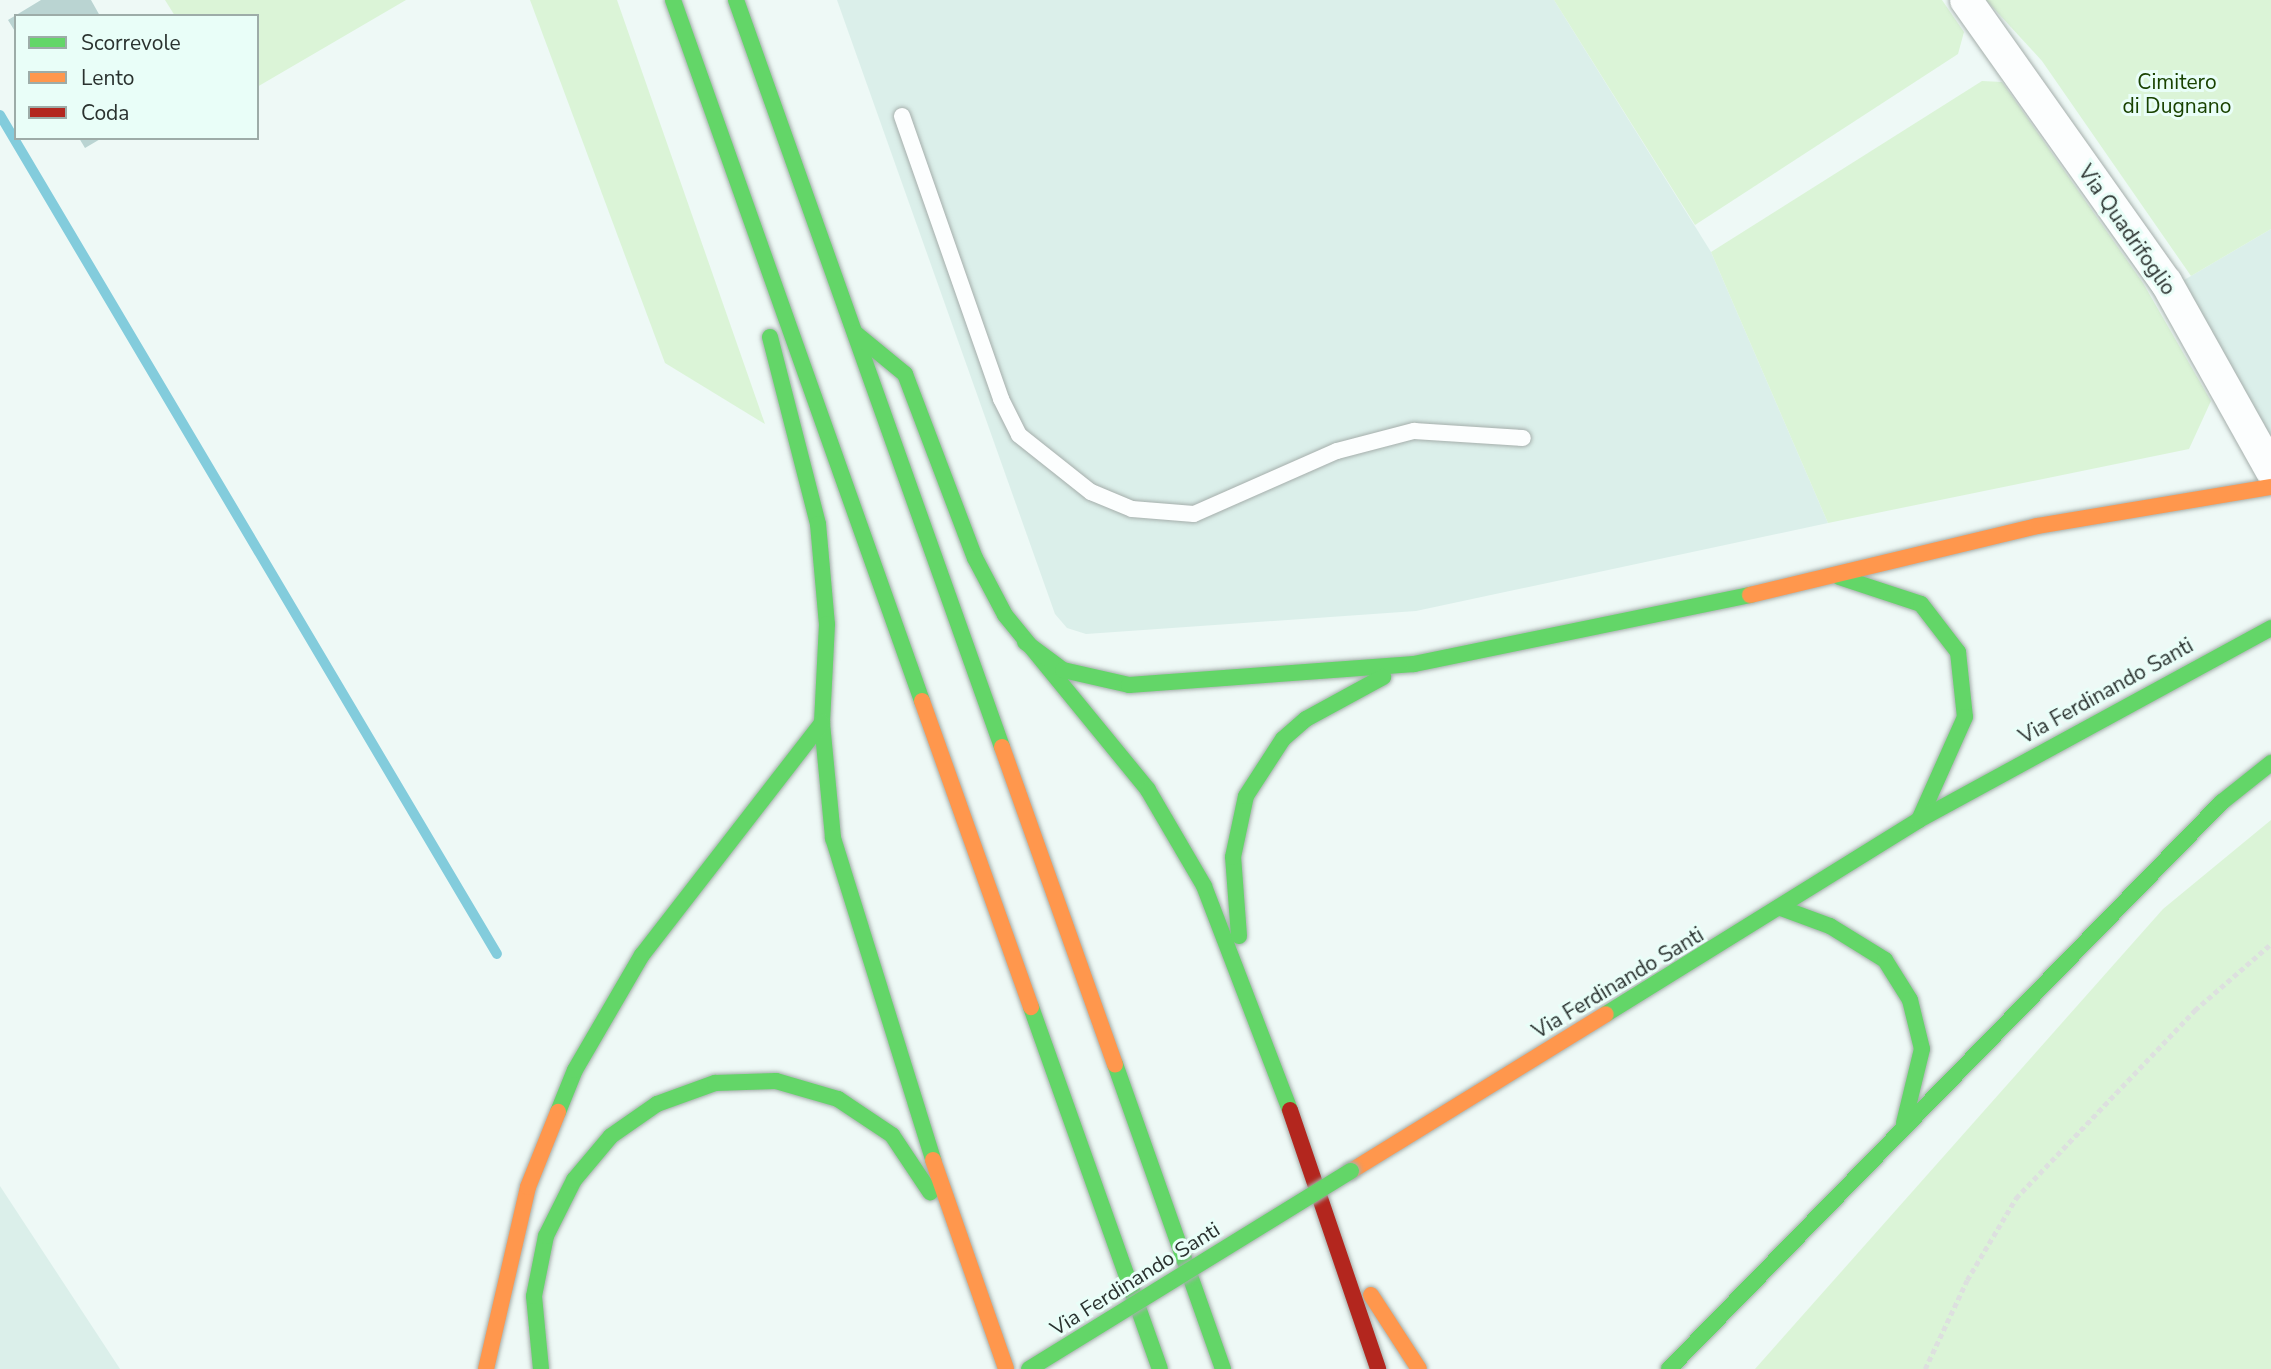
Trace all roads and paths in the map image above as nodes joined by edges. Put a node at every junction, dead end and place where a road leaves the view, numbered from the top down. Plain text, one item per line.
1 (673, 0) edge
2 (736, 0) edge
3 (1966, 0) edge
4 (709, 101) junction
5 (902, 116) dead end
6 (855, 333) junction
7 (1523, 438) dead end
8 (2271, 470) edge
9 (2271, 486) edge
10 (1839, 577) junction
11 (2271, 618) edge
12 (2271, 628) edge
13 (1025, 642) junction
14 (2236, 643) junction
15 (1413, 664) junction
16 (822, 723) junction
17 (2271, 763) edge
18 (1919, 820) junction
19 (1781, 908) junction
20 (2271, 944) edge
21 (1251, 996) junction
22 (1904, 1123) junction
23 (955, 1230) junction
24 (1336, 1236) junction
25 (486, 1369) edge
26 (541, 1369) edge
27 (1006, 1369) edge
28 (1028, 1369) edge
29 (1160, 1369) edge
30 (1223, 1369) edge
31 (1378, 1369) edge
32 (1419, 1369) edge
33 (1669, 1369) edge
34 (1925, 1369) edge

1 - 4 main road
2 - 6 main road
3 - 8 street, Via Quadrifoglio
4 - 16 main road
4 - 29 main road
5 - 7 lane
6 - 13 main road
6 - 30 main road
9 - 10 main road
10 - 15 main road
10 - 18 main road
11 - 14 main road
12 - 14 main road
13 - 15 main road
13 - 21 main road
14 - 18 main road, Via Ferdinando Santi
15 - 21 main road
16 - 23 main road
16 - 25 main road
17 - 22 main road
18 - 19 main road, Via Ferdinando Santi
19 - 22 main road
19 - 28 main road, Via Ferdinando Santi, bridge
20 - 34 path
21 - 24 main road
22 - 33 main road
23 - 26 main road
23 - 27 main road
24 - 31 main road
24 - 32 main road

